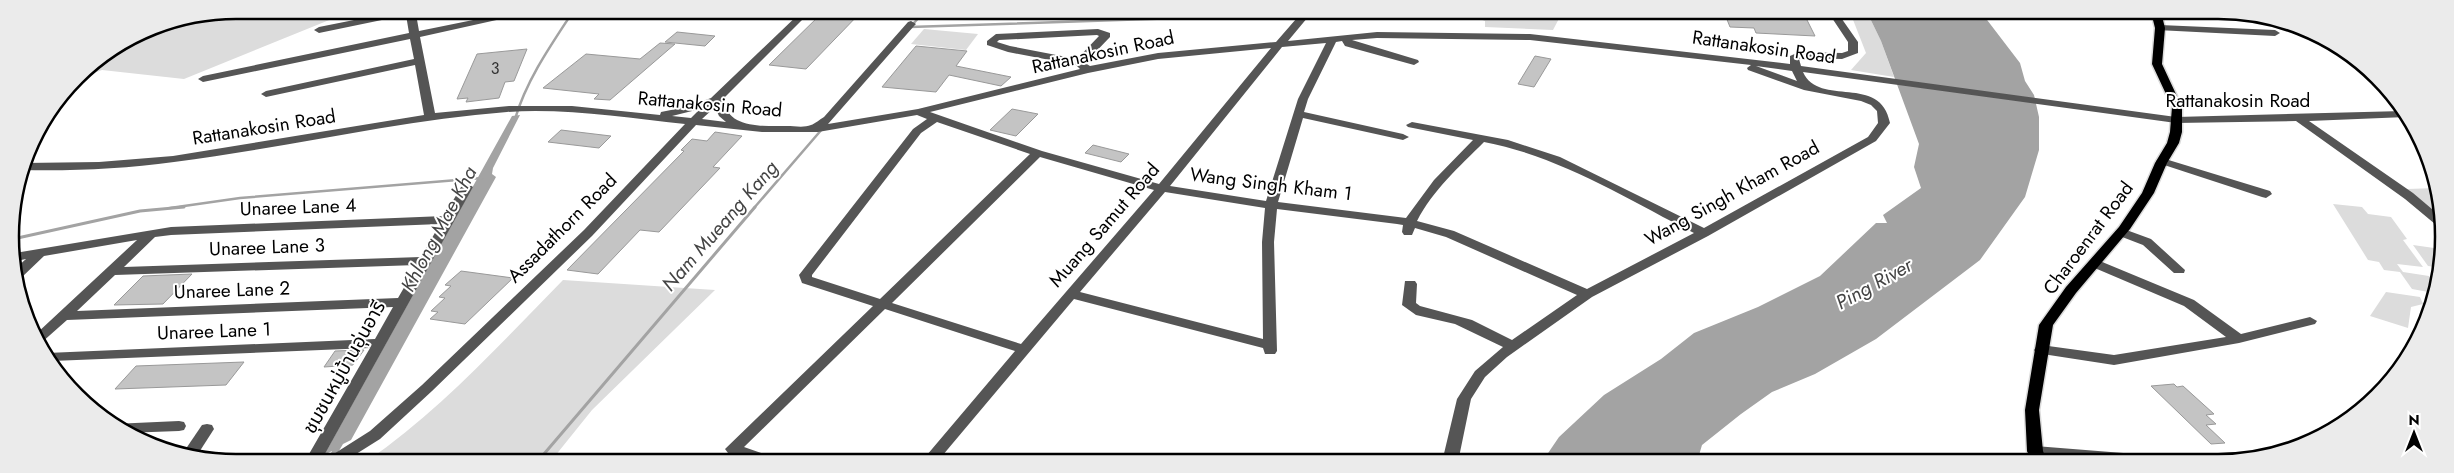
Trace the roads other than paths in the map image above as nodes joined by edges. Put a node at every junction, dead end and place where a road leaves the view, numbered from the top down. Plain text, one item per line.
1 (373, 19) edge
2 (414, 19) edge
3 (495, 19) edge
4 (798, 19) edge
5 (1301, 19) edge
6 (1837, 19) edge
7 (2158, 19) edge
8 (911, 24) dead end
9 (1295, 26) junction
10 (2160, 28) junction
11 (319, 30) dead end
12 (2275, 33) dead end
13 (1377, 35) junction
14 (415, 36) junction
15 (1345, 37) junction
16 (1333, 38) junction
17 (1281, 43) junction
18 (420, 61) junction
19 (1736, 61) junction
20 (1414, 62) dead end
21 (1083, 67) junction
22 (1796, 70) junction
23 (203, 79) dead end
24 (1816, 90) junction
25 (266, 94) dead end
26 (720, 95) junction
27 (918, 112) junction
28 (1298, 114) junction
29 (2398, 114) edge
30 (642, 116) junction
31 (430, 117) junction
32 (2298, 118) junction
33 (934, 119) junction
34 (2176, 120) junction
35 (693, 122) junction
36 (1412, 125) dead end
37 (757, 128) junction
38 (815, 129) junction
39 (1403, 137) dead end
40 (1482, 137) junction
41 (1038, 153) junction
42 (2162, 161) junction
43 (30, 167) edge
44 (467, 187) dead end
45 (1162, 188) junction
46 (2266, 194) dead end
47 (1271, 204) junction
48 (2434, 217) edge
49 (447, 220) junction
50 (1408, 227) junction
51 (2121, 232) junction
52 (1704, 233) junction
53 (151, 234) junction
54 (40, 253) junction
55 (20, 256) edge
56 (426, 261) junction
57 (2095, 263) junction
58 (22, 270) edge
59 (2179, 270) dead end
60 (111, 271) junction
61 (1410, 284) dead end
62 (1070, 294) junction
63 (1586, 294) junction
64 (402, 302) junction
65 (882, 304) junction
66 (63, 316) junction
67 (2310, 321) dead end
68 (43, 336) edge
69 (2240, 339) junction
70 (380, 343) junction
71 (1512, 346) junction
72 (1022, 349) junction
73 (2041, 350) junction
74 (54, 356) edge
75 (178, 426) dead end
76 (132, 428) edge
77 (207, 429) dead end
78 (193, 450) edge
79 (316, 454) edge
80 (345, 454) edge
81 (746, 454) edge
82 (935, 454) edge
83 (1452, 454) edge
84 (2037, 454) edge

1 - 11 street
2 - 14 street
3 - 14 street
4 - 26 street, Assadathorn Road
5 - 9 street, Muang Samut Road
6 - 22 street
7 - 10 main road, Charoenrat Road
8 - 38 street
9 - 13 street
9 - 17 street, Muang Samut Road
10 - 12 street
10 - 34 main road, Charoenrat Road
13 - 15 street, Rattanakosin Road
13 - 19 street, Rattanakosin Road
14 - 18 street
14 - 23 street
15 - 16 street, Rattanakosin Road
15 - 20 street
16 - 17 street, Rattanakosin Road
16 - 28 street
17 - 21 street, Rattanakosin Road
17 - 45 street, Muang Samut Road
18 - 25 street
18 - 31 street
19 - 22 street, Rattanakosin Road
19 - 24 street
21 - 21 street
21 - 27 street, Rattanakosin Road
22 - 24 street
22 - 34 street, Rattanakosin Road
24 - 52 street, Wang Singh Kham Road
26 - 30 street
26 - 35 street, Assadathorn Road
26 - 37 street
27 - 33 street, Wang Singh Kham 1
27 - 38 street, Rattanakosin Road
28 - 39 street
28 - 47 street
29 - 32 street, Rattanakosin Road
30 - 31 street, Rattanakosin Road
30 - 35 street, Rattanakosin Road
31 - 43 street, Rattanakosin Road
32 - 34 street, Rattanakosin Road
32 - 48 street
33 - 41 street, Wang Singh Kham 1
33 - 65 street
34 - 42 main road, Charoenrat Road
35 - 37 street, Rattanakosin Road
35 - 80 street, Assadathorn Road
36 - 40 street
37 - 38 street, Rattanakosin Road
40 - 50 street
40 - 52 street
41 - 45 street, Wang Singh Kham 1
41 - 65 street
42 - 46 street
42 - 51 main road, Charoenrat Road
44 - 49 street, ชุมชนหมู่บ้านอุ่นอารี
45 - 47 street, Wang Singh Kham 1
45 - 62 street, Muang Samut Road
47 - 50 street, Wang Singh Kham 1
47 - 62 street
49 - 53 street, Unaree Lane 4
49 - 56 street, ชุมชนหมู่บ้านอุ่นอารี
50 - 63 street, Wang Singh Kham 1
51 - 57 main road, Charoenrat Road
51 - 59 street
52 - 63 street, Wang Singh Kham Road
53 - 54 street, Unaree Lane 4
53 - 60 street
54 - 55 street, Unaree Lane 4
54 - 58 street
56 - 60 street, Unaree Lane 3
56 - 64 street, ชุมชนหมู่บ้านอุ่นอารี
57 - 69 street
57 - 73 main road, Charoenrat Road
60 - 66 street
61 - 71 street
62 - 72 street, Muang Samut Road
63 - 71 street, Wang Singh Kham Road
64 - 66 street, Unaree Lane 2
64 - 70 street, ชุมชนหมู่บ้านอุ่นอารี
65 - 72 street
65 - 81 street
66 - 68 street
67 - 69 street
69 - 73 street
70 - 74 street, Unaree Lane 1
70 - 79 street, ชุมชนหมู่บ้านอุ่นอารี
71 - 83 street, Wang Singh Kham Road
72 - 82 street, Muang Samut Road
73 - 84 main road, Charoenrat Road
75 - 76 street
77 - 78 street

